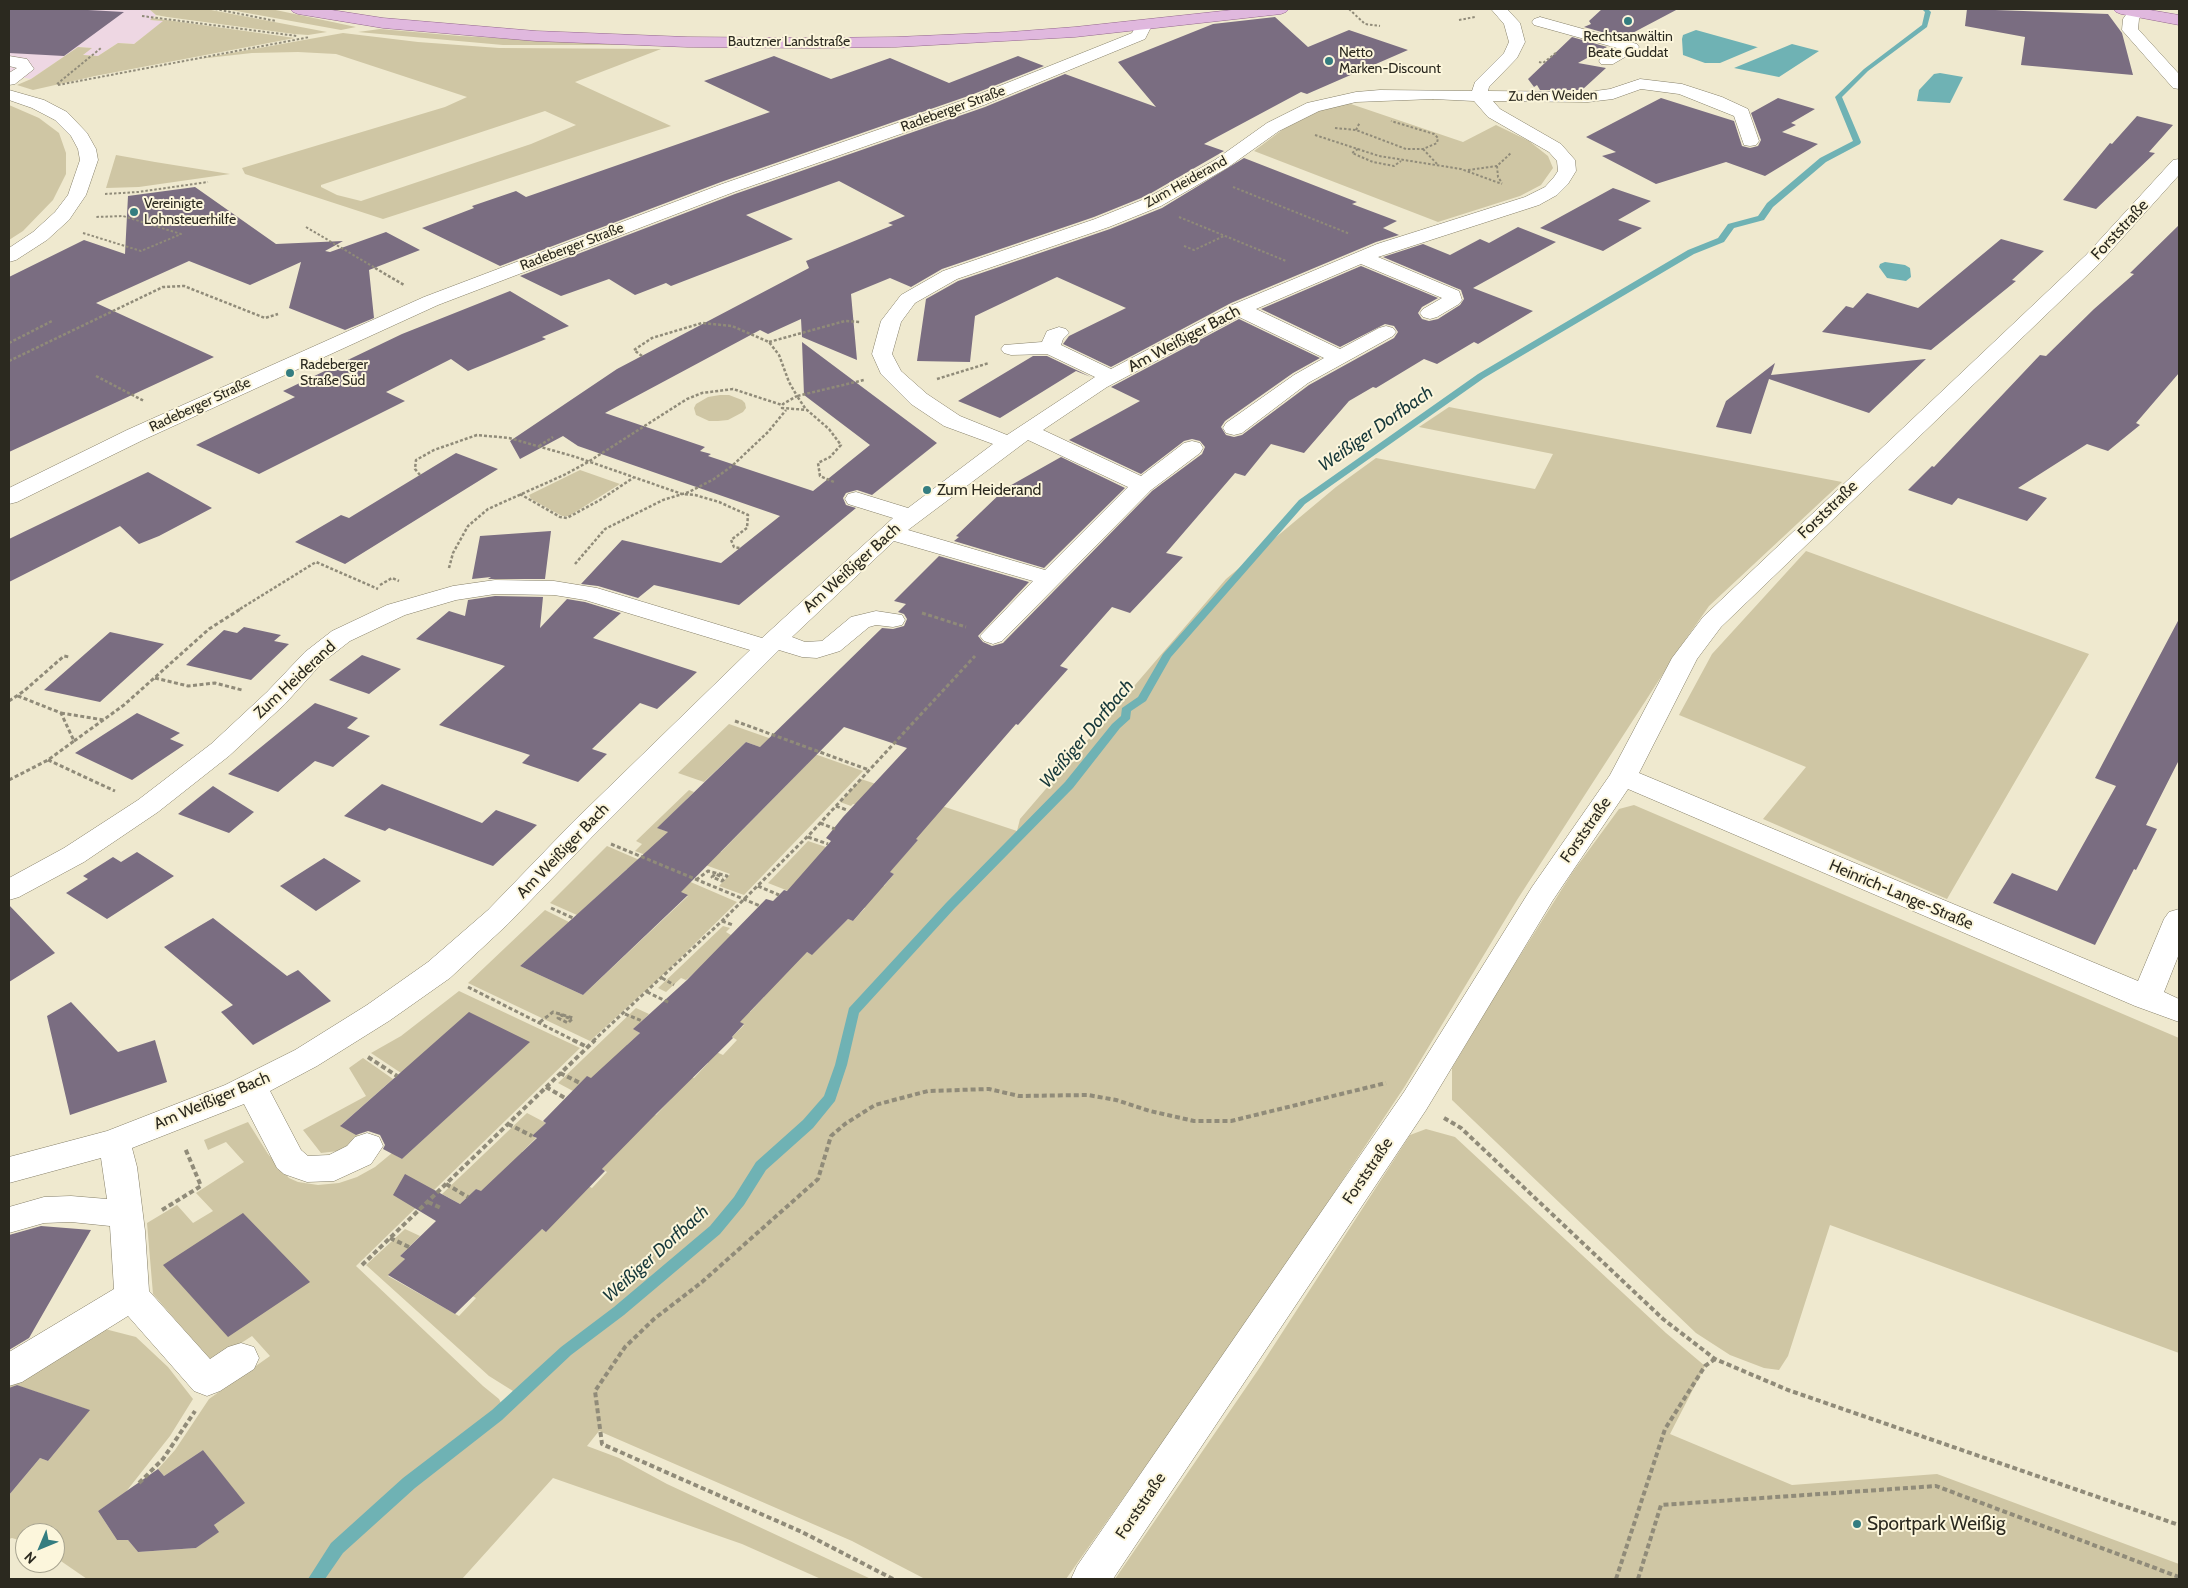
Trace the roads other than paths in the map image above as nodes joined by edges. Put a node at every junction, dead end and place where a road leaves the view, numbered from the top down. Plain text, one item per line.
1 (298, 9) edge
2 (1281, 9) edge
3 (1499, 9) edge
4 (2128, 10) edge
5 (1558, 13) dead end
6 (2179, 20) edge
7 (1540, 22) junction
8 (1512, 23) junction
9 (1143, 28) junction
10 (1585, 34) junction
11 (1563, 47) road end
12 (9, 61) edge
13 (1607, 61) dead end
14 (2171, 66) edge
15 (9, 80) edge
16 (2179, 84) edge
17 (13, 96) edge
18 (1479, 96) junction
19 (1750, 141) dead end
20 (2179, 164) edge
21 (9, 256) edge
22 (1360, 257) junction
23 (1239, 309) junction
24 (1430, 313) dead end
25 (1386, 332) dead end
26 (1011, 349) dead end
27 (1340, 357) junction
28 (1112, 377) junction
29 (1234, 428) dead end
30 (1018, 437) junction
31 (1192, 448) dead end
32 (1143, 486) junction
33 (9, 497) edge
34 (856, 499) dead end
35 (910, 516) junction
36 (890, 532) junction
37 (1051, 579) junction
38 (554, 588) junction
39 (530, 609) dead end
40 (893, 620) dead end
41 (993, 636) road end
42 (770, 644) junction
43 (1623, 777) junction
44 (9, 890) edge
45 (2179, 920) edge
46 (2146, 998) junction
47 (2179, 1011) edge
48 (250, 1087) junction
49 (114, 1142) junction
50 (367, 1146) dead end
51 (9, 1170) edge
52 (9, 1220) edge
53 (127, 1222) junction
54 (132, 1296) junction
55 (241, 1358) dead end
56 (9, 1372) edge
57 (1091, 1579) edge

1 - 9 main road, Bautzner Landstraße
2 - 9 main road, Bautzner Landstraße
3 - 8 street
4 - 6 main road
4 - 14 street
5 - 7 street
7 - 8 street
7 - 10 street
8 - 18 street
9 - 33 street, Radeberger Straße
10 - 11 street
10 - 13 street
12 - 15 street
14 - 16 street
17 - 21 street
18 - 19 street, Zu den Weiden
18 - 22 street, Am Weißiger Bach
18 - 30 street, Zum Heiderand
20 - 43 street, Forststraße
22 - 23 street, Am Weißiger Bach
22 - 24 street
23 - 27 street
23 - 28 street, Am Weißiger Bach
25 - 27 street
26 - 28 street
27 - 29 street
28 - 30 street, Am Weißiger Bach
30 - 32 street, Zum Heiderand
30 - 35 street, Am Weißiger Bach
31 - 32 street
32 - 37 street
34 - 35 street
35 - 36 street, Am Weißiger Bach
36 - 37 street
36 - 42 street, Am Weißiger Bach
37 - 41 street
38 - 39 street
38 - 42 street, Zum Heiderand
38 - 44 street, Zum Heiderand
40 - 42 street, Zum Heiderand
42 - 48 street, Am Weißiger Bach
43 - 46 street, Heinrich-Lange-Straße
43 - 57 street, Forststraße
45 - 46 street
46 - 47 street, Heinrich-Lange-Straße
48 - 49 street, Am Weißiger Bach
48 - 50 street
49 - 51 street, Am Weißiger Bach
49 - 53 street
52 - 53 street
53 - 54 street
54 - 55 street
54 - 56 street

